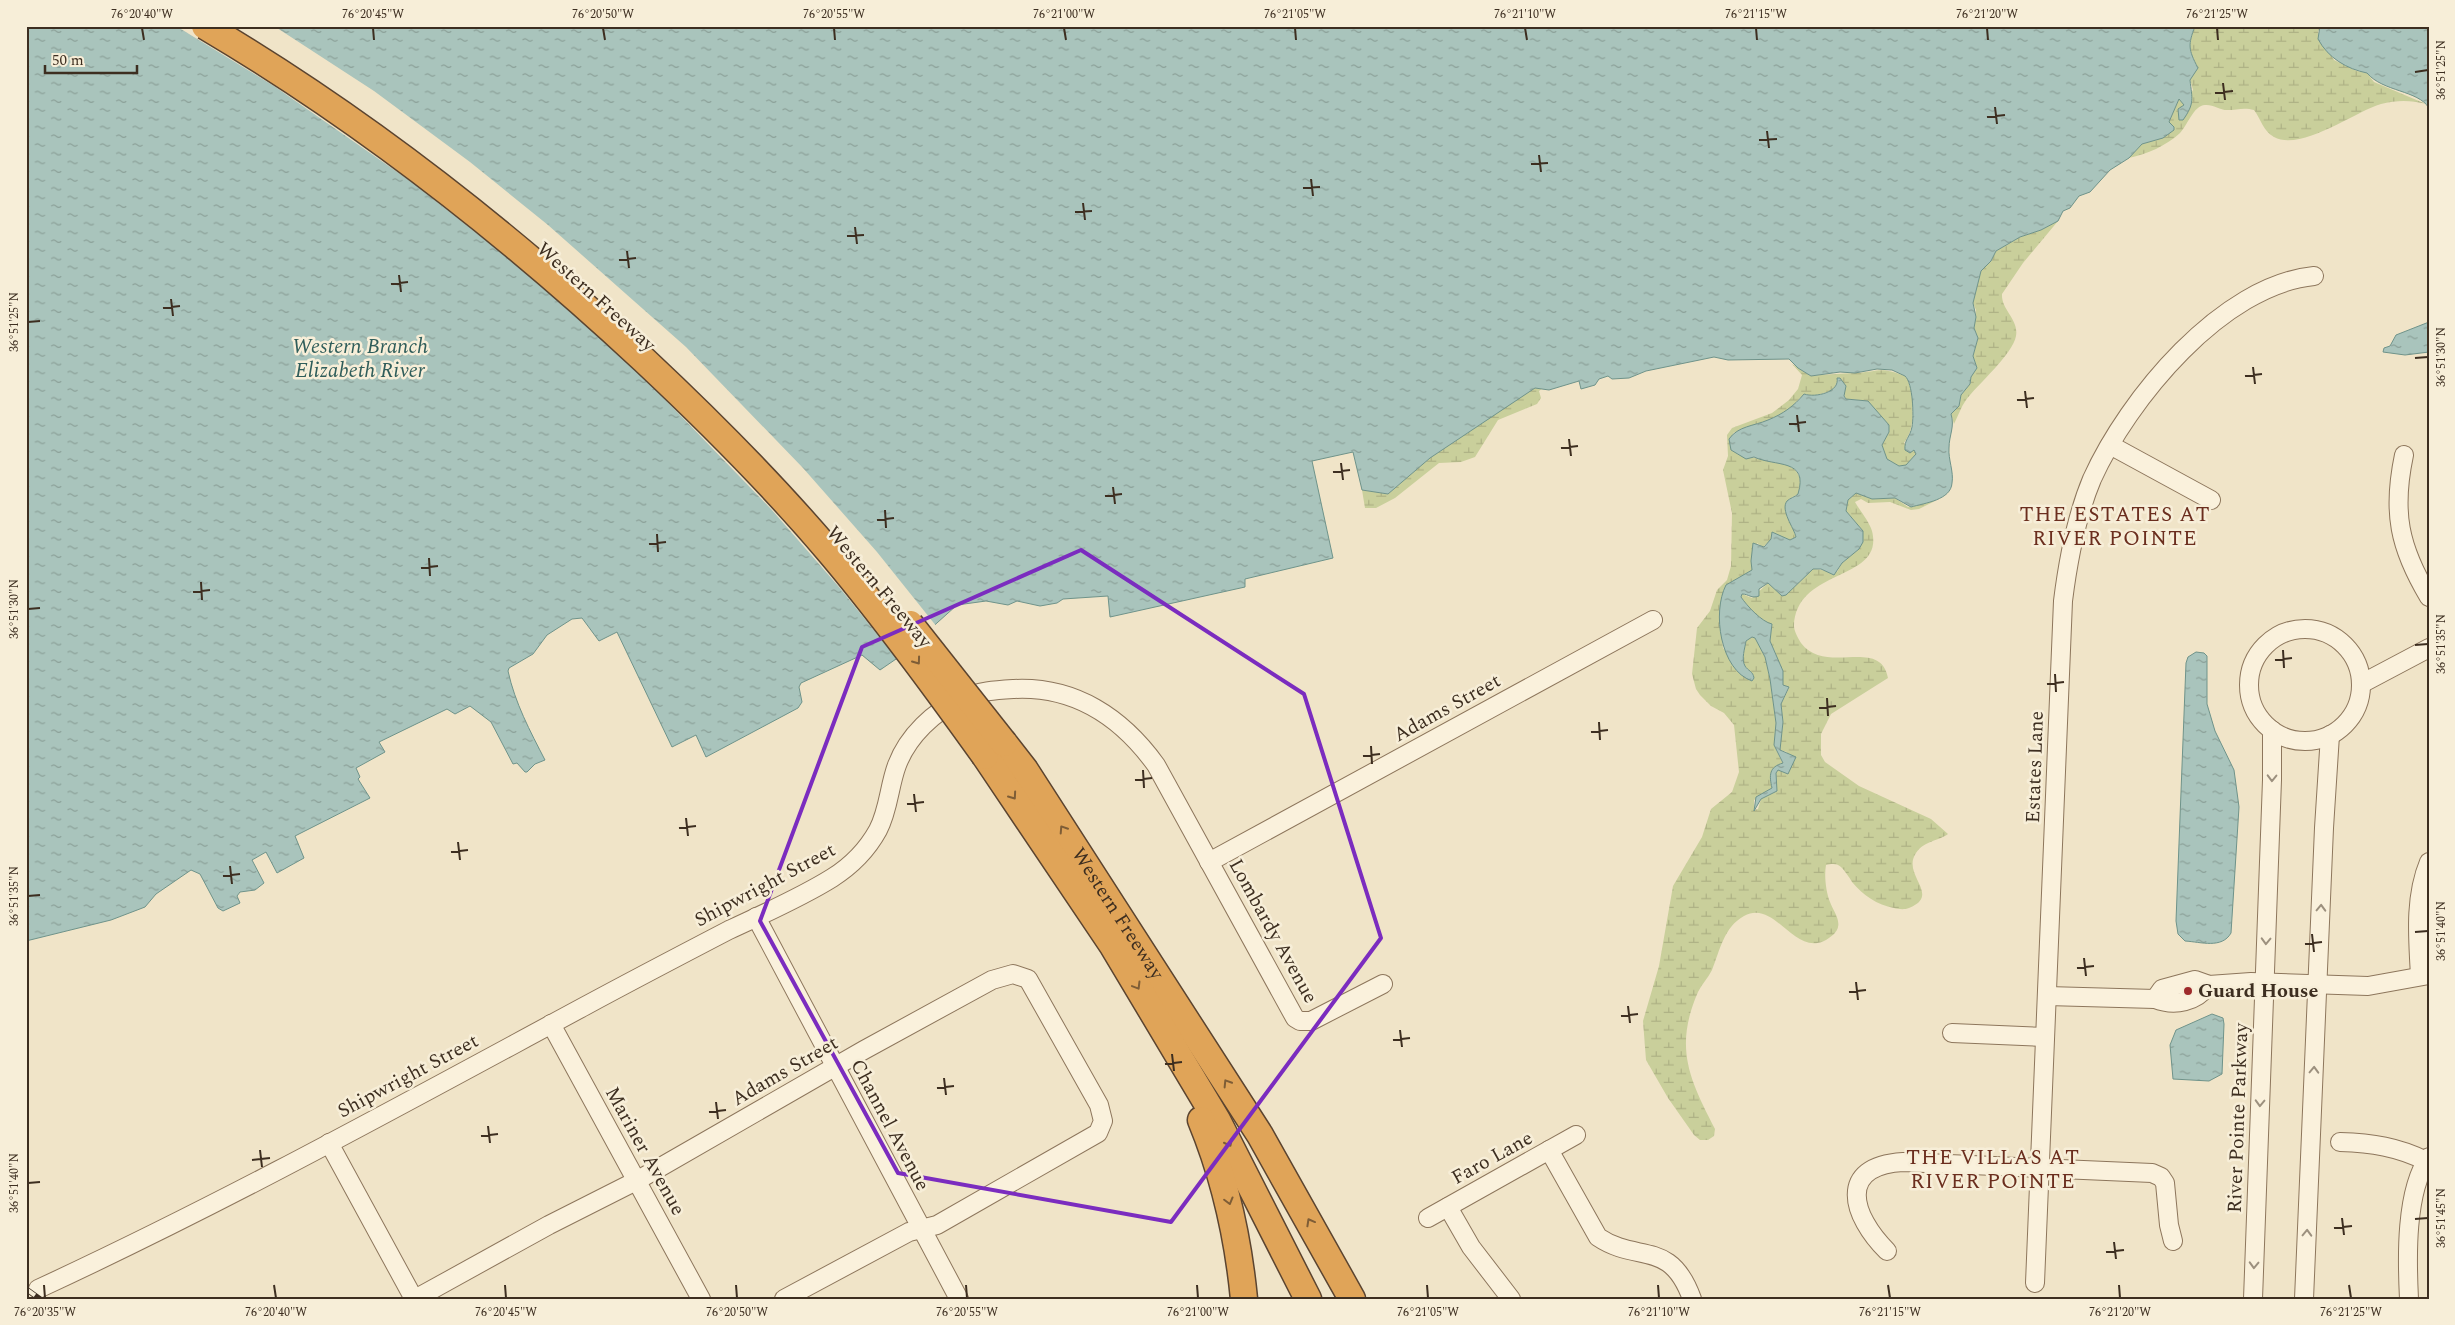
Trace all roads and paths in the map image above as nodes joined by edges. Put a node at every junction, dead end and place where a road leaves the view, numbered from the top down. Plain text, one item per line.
1 (205, 26) edge
2 (236, 26) edge
3 (2314, 276) dead end
4 (2110, 445) junction
5 (2404, 455) dead end
6 (2211, 500) dead end
7 (2429, 597) edge
8 (1653, 620) dead end
9 (2429, 648) edge
10 (2361, 684) junction
11 (2272, 730) junction
12 (2330, 735) junction
13 (995, 750) junction
14 (1210, 862) junction
15 (2429, 862) edge
16 (756, 917) junction
17 (2424, 975) edge
18 (2264, 982) junction
19 (1383, 984) dead end
20 (2318, 985) junction
21 (2047, 996) junction
22 (551, 1024) junction
23 (1160, 1025) junction
24 (1952, 1033) dead end
25 (2045, 1037) junction
26 (834, 1067) junction
27 (1576, 1135) dead end
28 (2340, 1142) dead end
29 (329, 1143) junction
30 (1549, 1150) junction
31 (2427, 1159) edge
32 (2039, 1167) junction
33 (638, 1180) junction
34 (1448, 1207) junction
35 (1428, 1218) dead end
36 (922, 1229) junction
37 (2173, 1241) dead end
38 (1887, 1251) dead end
39 (1339, 1275) junction
40 (2035, 1283) dead end
41 (38, 1289) dead end
42 (414, 1299) edge
43 (701, 1299) edge
44 (784, 1299) edge
45 (958, 1299) edge
46 (1244, 1299) edge
47 (1308, 1299) edge
48 (1352, 1299) edge
49 (1358, 1299) edge
50 (1511, 1299) edge
51 (1692, 1299) edge
52 (2253, 1299) edge
53 (2304, 1299) edge
54 (2409, 1299) edge

1 -> 13 highway, Western Freeway, bridge
2 - 13 highway, Western Freeway, bridge
3 - 4 street, Estates Lane
4 - 6 street
4 - 21 street, Estates Lane
5 - 7 street
8 - 14 street, Adams Street
9 - 10 street
10 - 11 street
10 - 12 street
11 - 12 street
11 -> 18 street, River Pointe Parkway
20 -> 12 street
13 -> 23 highway, Western Freeway
39 -> 13 highway, Western Freeway
14 - 16 street, Shipwright Street
14 - 19 street, Lombardy Avenue
15 - 17 street
16 - 22 street, Shipwright Street
16 - 26 street, Channel Avenue
17 - 20 street
18 - 20 street
18 - 21 street
18 -> 52 street, River Pointe Parkway
53 -> 20 street
21 - 25 street, Estates Lane
22 - 29 street, Shipwright Street
22 - 33 street, Mariner Avenue
23 -> 46 highway
23 -> 47 highway, Western Freeway
24 - 25 street
25 - 32 street, Estates Lane
26 - 33 street, Adams Street
26 - 36 street, Channel Avenue
26 - 36 street, Adams Street
27 - 30 street, Faro Lane
28 - 31 street
29 - 41 street, Shipwright Street
29 - 42 street
30 - 34 street, Faro Lane
30 - 51 street
31 - 54 street
32 - 37 street
32 - 38 street
32 - 40 street, Estates Lane
33 - 42 street, Adams Street
33 - 43 street, Mariner Avenue
34 - 35 street, Faro Lane
34 - 50 street
36 - 44 street
36 - 45 street, Channel Avenue
39 - 48 highway, Western Freeway
39 - 49 highway

